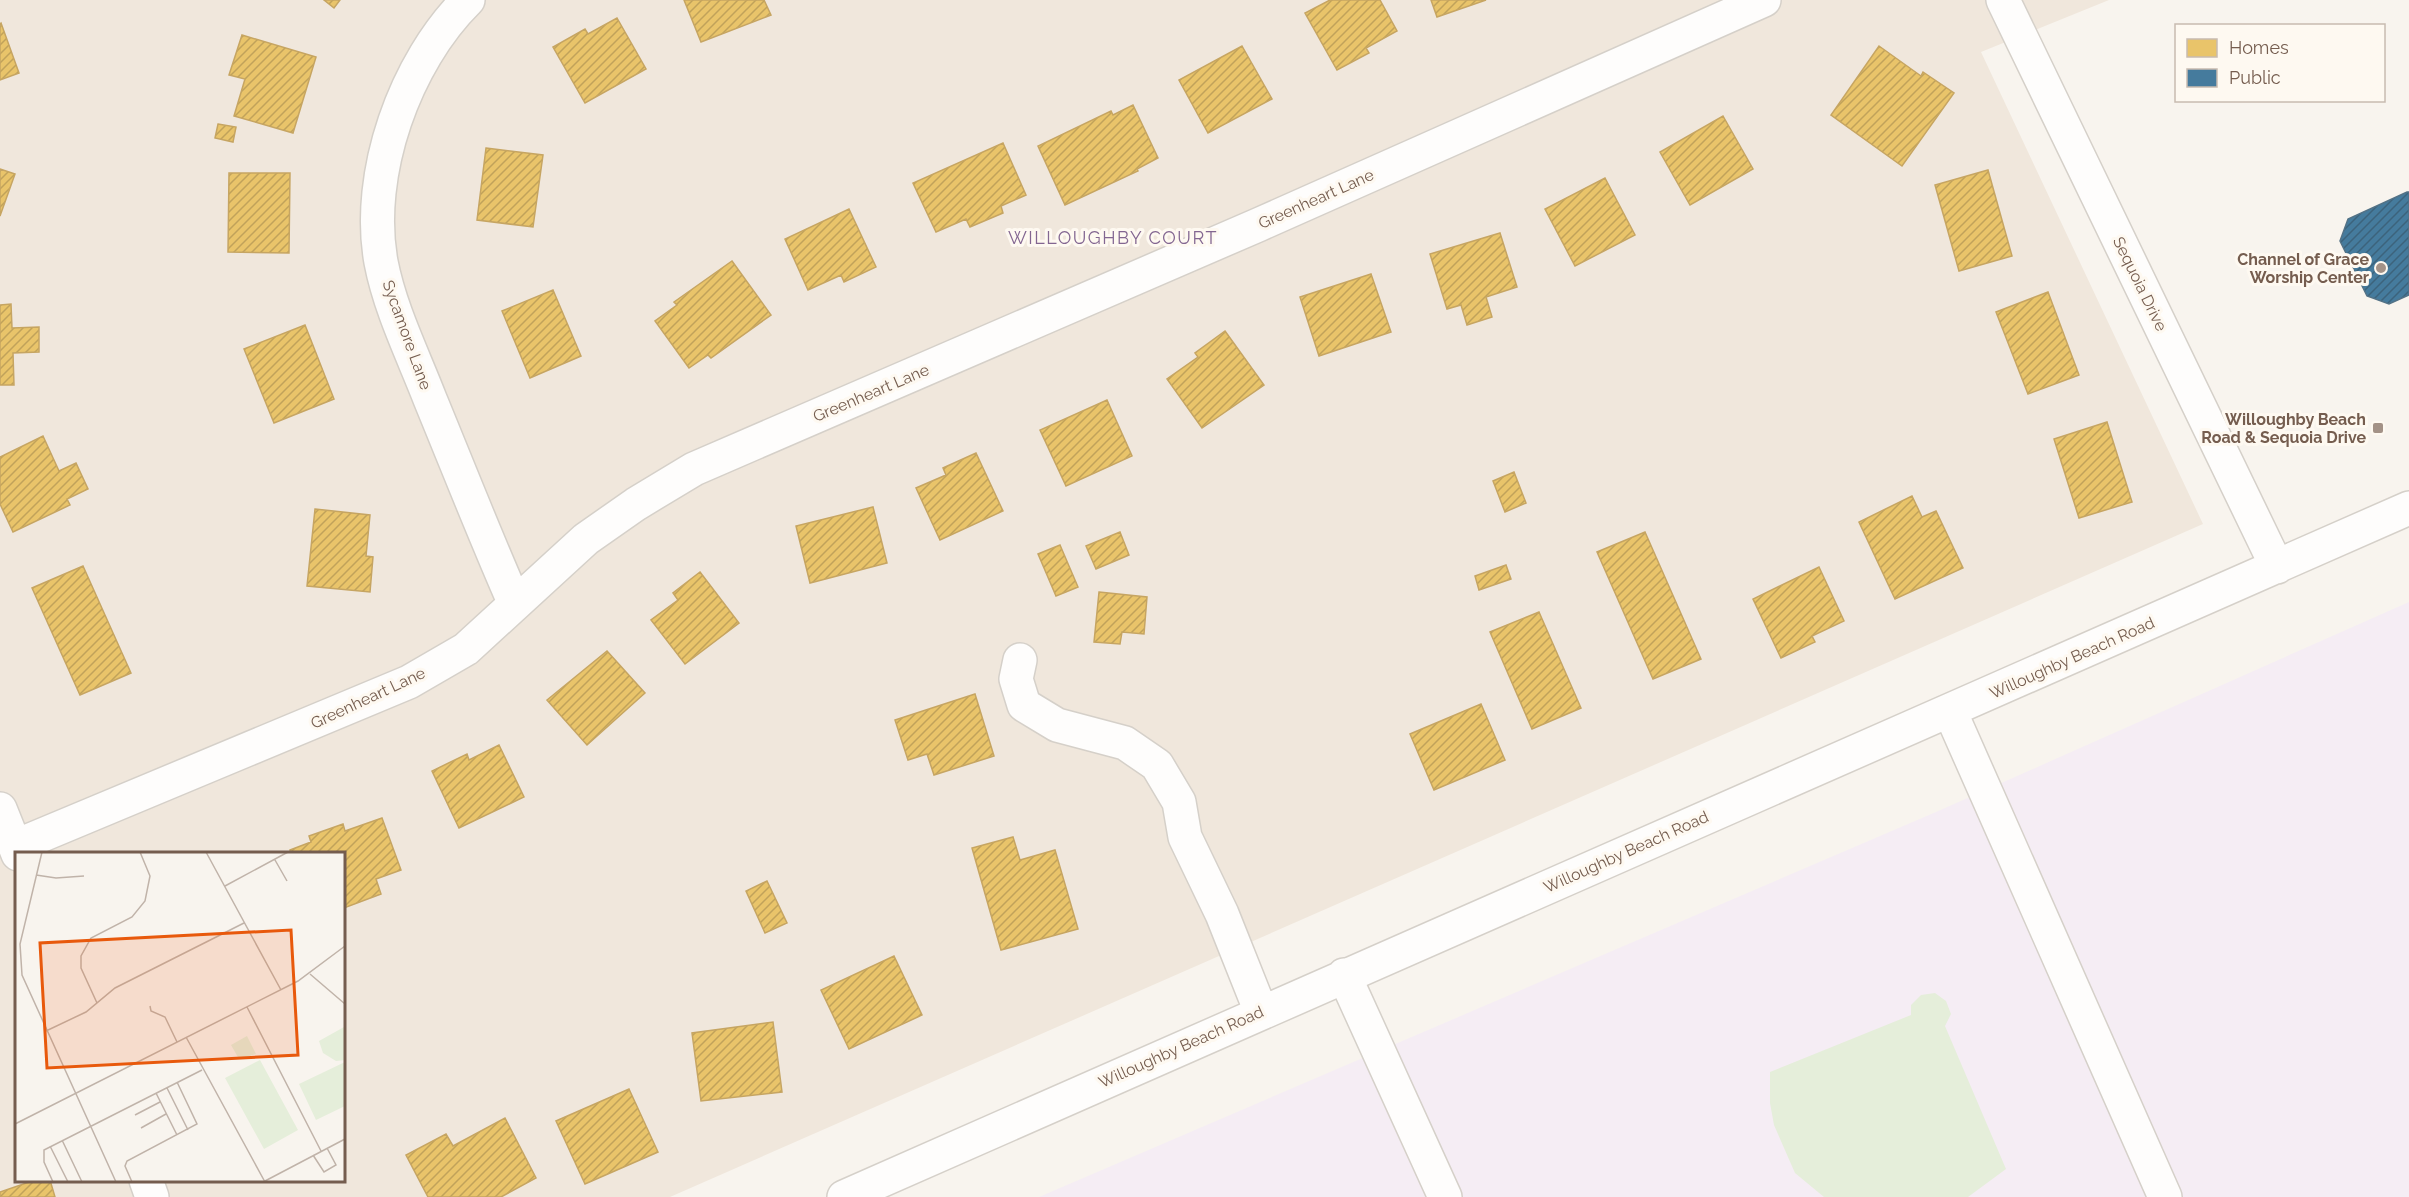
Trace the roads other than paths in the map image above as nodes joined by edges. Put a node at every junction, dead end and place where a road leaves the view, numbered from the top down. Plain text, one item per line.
1 (468, 0) edge
2 (1764, 0) edge
3 (2003, 0) edge
4 (2409, 508) edge
5 (2277, 567) junction
6 (515, 604) junction
7 (1020, 660) dead end
8 (1950, 711) junction
9 (0, 809) edge
10 (17, 850) edge
11 (1344, 975) junction
12 (1261, 1012) junction
13 (147, 1182) edge
14 (152, 1197) edge
15 (844, 1197) edge
16 (1445, 1197) edge
17 (2165, 1197) edge

1 - 6 street, Sycamore Lane
2 - 6 street, Greenheart Lane
3 - 5 street, Sequoia Drive
4 - 5 street, Willoughby Beach Road
5 - 8 street, Willoughby Beach Road
6 - 10 street, Greenheart Lane
7 - 12 street
8 - 11 street, Willoughby Beach Road
8 - 17 street
9 - 10 street
11 - 12 street, Willoughby Beach Road
11 - 16 street
12 - 15 street, Willoughby Beach Road
13 - 14 street

